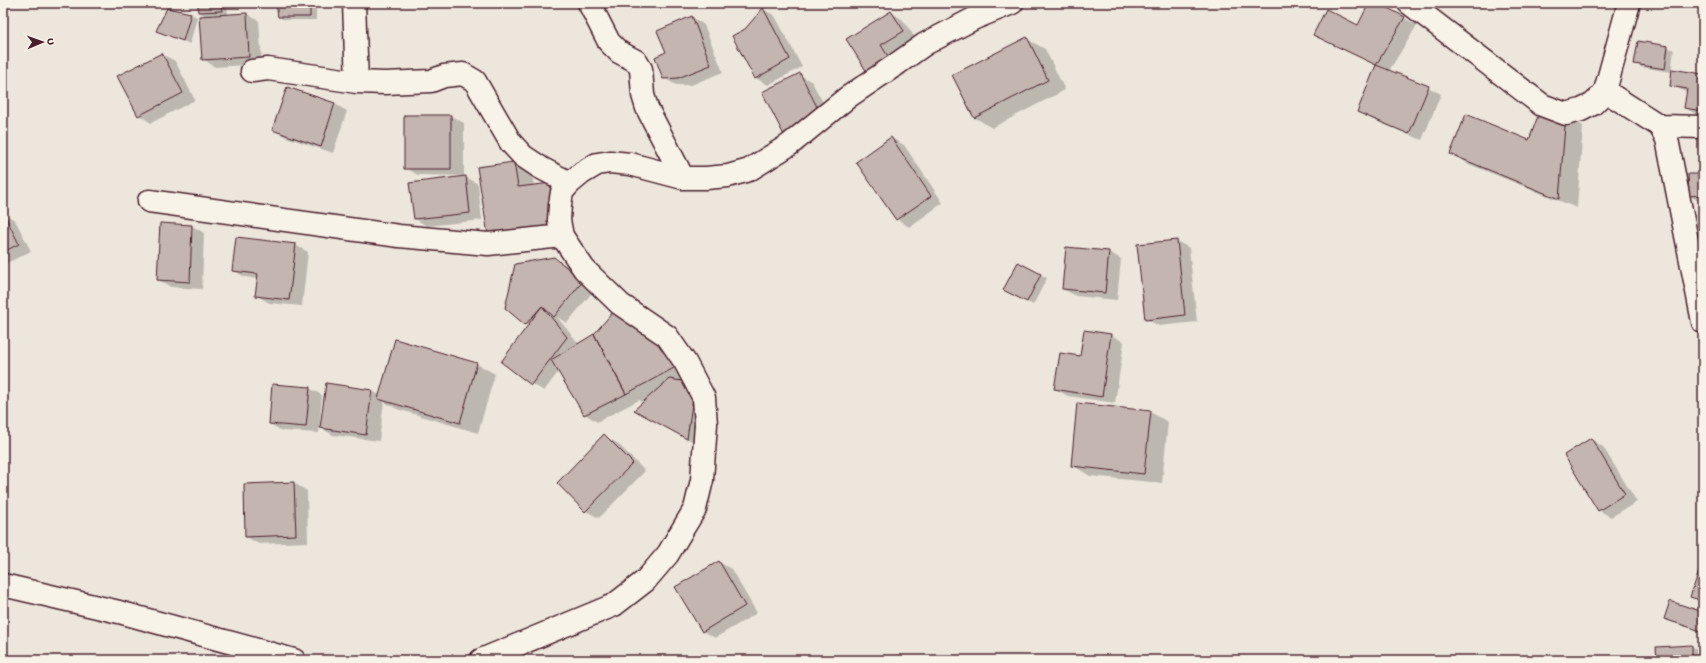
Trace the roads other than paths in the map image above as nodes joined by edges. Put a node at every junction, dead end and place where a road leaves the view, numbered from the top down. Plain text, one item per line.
1 (354, 3) edge
2 (588, 3) edge
3 (1012, 3) edge
4 (1409, 3) edge
5 (1629, 3) edge
6 (252, 71) dead end
7 (357, 82) junction
8 (1605, 91) junction
9 (1660, 126) junction
10 (1703, 127) edge
11 (683, 178) junction
12 (570, 183) junction
13 (149, 201) dead end
14 (562, 236) junction
15 (1703, 322) edge
16 (3, 585) edge
17 (294, 660) edge
18 (481, 660) edge

1 - 7 street
2 - 11 street
3 - 11 street
4 - 8 street
5 - 8 street
6 - 7 street
7 - 12 street
8 - 9 street
9 - 10 street
9 - 15 street
11 - 12 street
12 - 14 street
13 - 14 street
14 - 18 street
16 - 17 street

